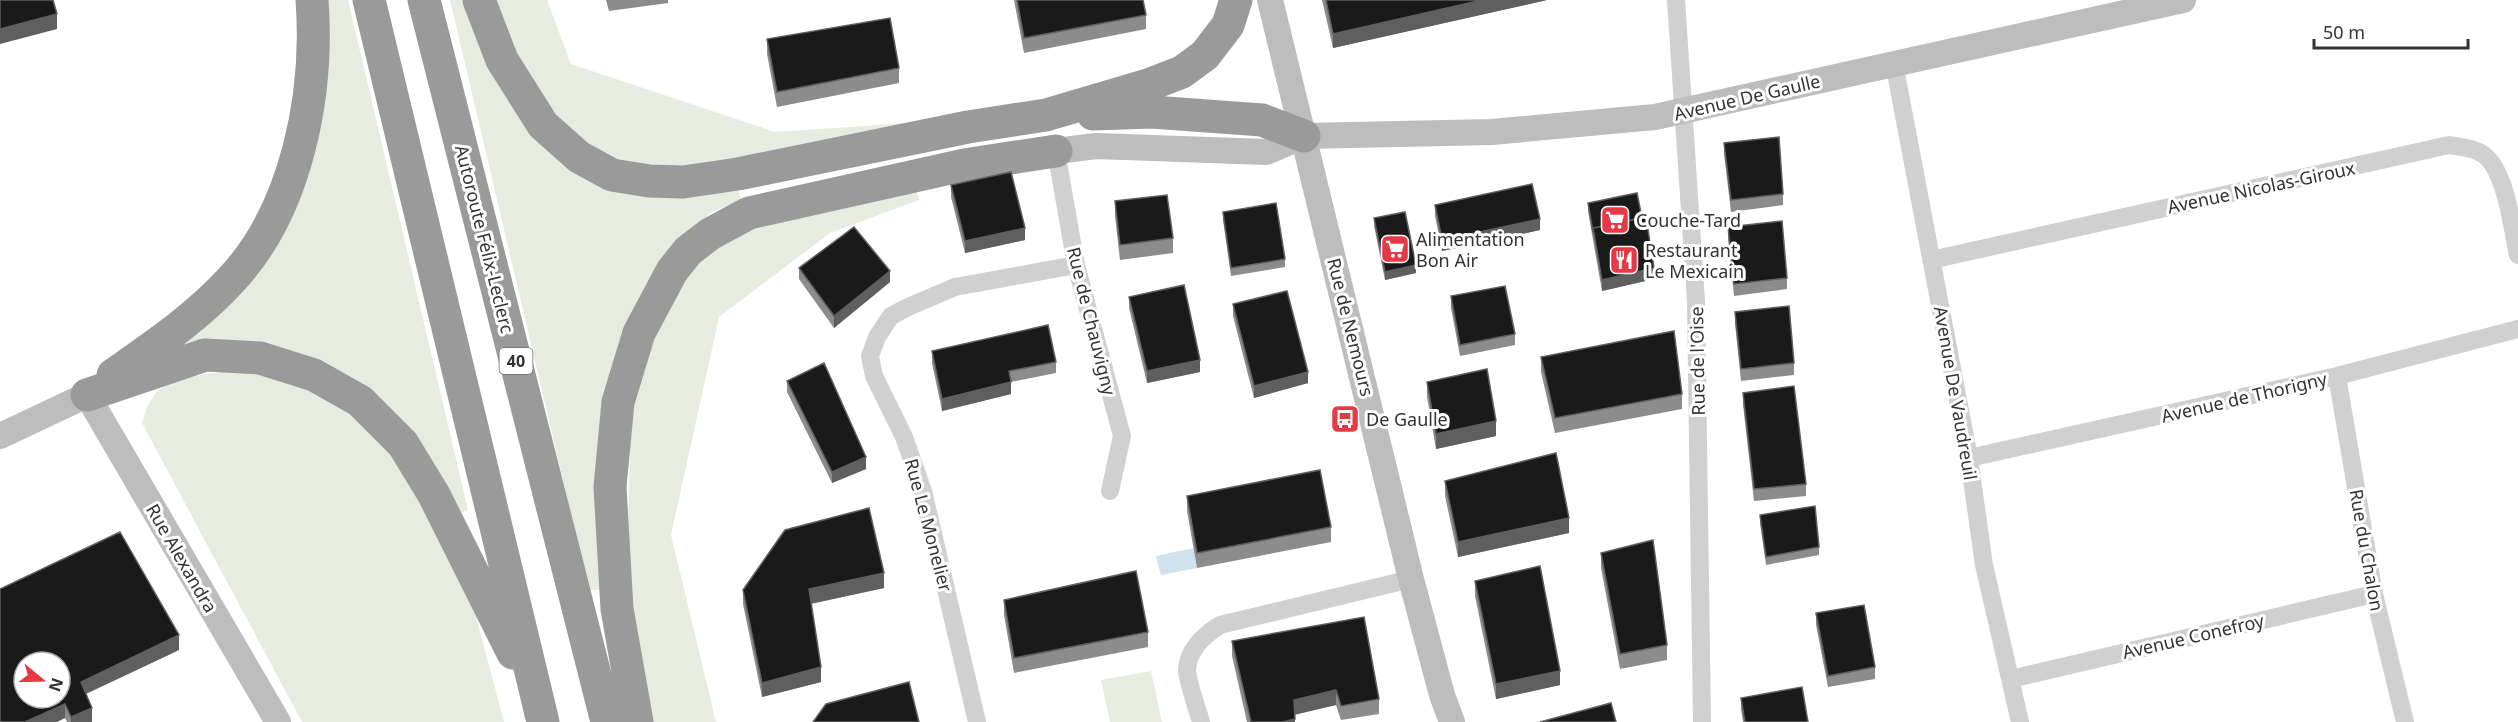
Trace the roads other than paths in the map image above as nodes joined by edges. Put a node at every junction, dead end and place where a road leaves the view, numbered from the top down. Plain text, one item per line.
1 (312, 0) edge
2 (369, 0) edge
3 (424, 0) edge
4 (479, 0) edge
5 (1236, 0) edge
6 (1270, 0) edge
7 (1676, 0) edge
8 (2183, 0) edge
9 (1894, 63) junction
10 (1683, 112) junction
11 (1046, 115) junction
12 (1304, 136) junction
13 (1056, 151) junction
14 (2518, 255) edge
15 (1931, 260) junction
16 (1076, 265) junction
17 (2518, 330) edge
18 (2337, 376) junction
19 (87, 395) junction
20 (0, 435) edge
21 (1969, 458) junction
22 (1110, 491) dead end
23 (1411, 579) junction
24 (2374, 594) junction
25 (2011, 679) junction
26 (542, 715) edge
27 (278, 722) edge
28 (607, 722) edge
29 (637, 722) edge
30 (977, 722) edge
31 (1201, 722) edge
32 (1452, 722) edge
33 (1702, 722) edge
34 (2020, 722) edge
35 (2405, 722) edge

1 - 19 highway
2 - 26 highway
3 - 28 highway, Autoroute Félix-Leclerc / 40
4 - 11 highway
5 - 11 highway
6 - 12 street, Rue de Nemours
7 - 10 street, Rue de l'Oise
8 - 9 street, Avenue De Gaulle
9 - 10 street, Avenue De Gaulle
9 - 15 street, Avenue De Vaudreuil
10 - 12 street, Avenue De Gaulle
10 - 33 street, Rue de l'Oise
11 - 12 highway
12 - 13 street
12 - 23 street, Rue de Nemours
13 - 16 street, Rue de Chauvigny
13 - 29 highway
14 - 15 street, Avenue Nicolas-Giroux
15 - 21 street, Avenue De Vaudreuil
16 - 22 street, Rue de Chauvigny
16 - 30 street, Rue Le Monelier
17 - 18 street, Avenue de Thorigny
18 - 21 street, Avenue de Thorigny
18 - 24 street, Rue du Chalon
19 - 20 street
19 - 26 highway
19 - 27 street, Rue Alexandra
21 - 25 street, Avenue De Vaudreuil
23 - 31 street
23 - 32 street, Rue de Nemours
24 - 25 street, Avenue Conefroy
24 - 35 street, Rue du Chalon
25 - 34 street, Avenue De Vaudreuil

